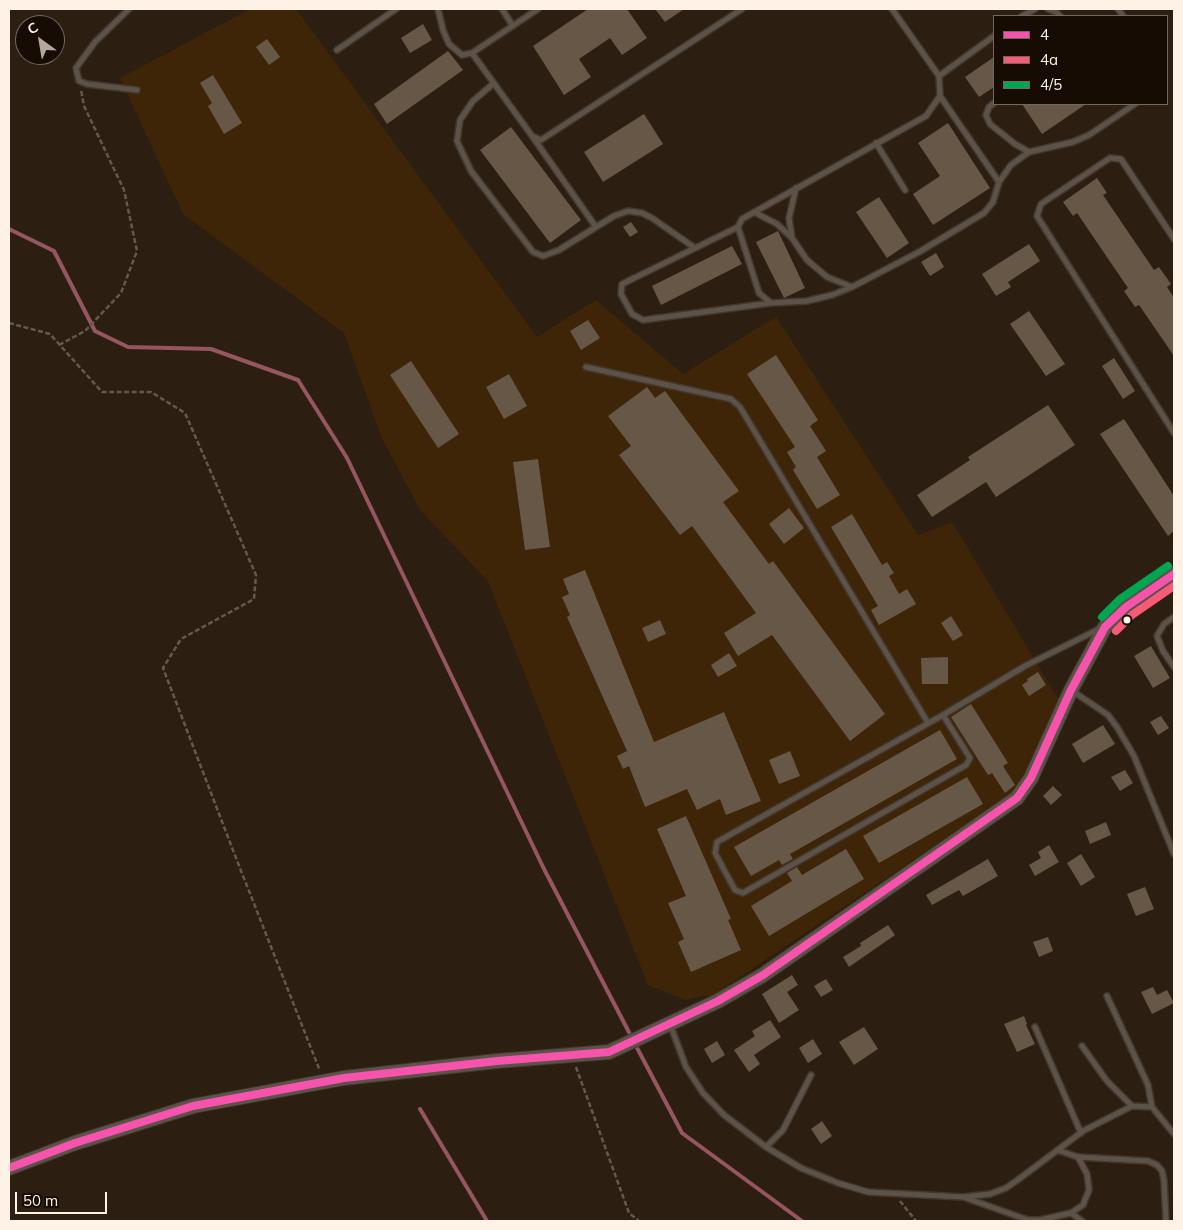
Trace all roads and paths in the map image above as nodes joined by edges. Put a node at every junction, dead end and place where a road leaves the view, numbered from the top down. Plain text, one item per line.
1 (129, 9) edge
2 (395, 9) edge
3 (438, 9) edge
4 (502, 9) edge
5 (538, 9) edge
6 (742, 9) edge
7 (892, 9) edge
8 (1035, 9) edge
9 (1048, 9) edge
10 (1024, 15) edge
11 (1059, 15) edge
12 (513, 26) junction
13 (993, 37) edge
14 (337, 50) dead end
15 (472, 53) junction
16 (939, 76) junction
17 (80, 81) junction
18 (494, 83) junction
19 (137, 90) dead end
20 (940, 96) junction
21 (993, 104) edge
22 (1133, 105) edge
23 (532, 136) junction
24 (876, 143) junction
25 (1029, 152) junction
26 (999, 182) junction
27 (796, 188) junction
28 (905, 190) dead end
29 (754, 212) junction
30 (596, 227) junction
31 (738, 227) junction
32 (792, 238) junction
33 (1174, 239) edge
34 (695, 248) junction
35 (852, 287) junction
36 (771, 303) junction
37 (9, 323) edge
38 (59, 345) junction
39 (586, 367) dead end
40 (1174, 433) edge
41 (1174, 574) edge
42 (1174, 617) edge
43 (1109, 624) junction
44 (1174, 668) edge
45 (1071, 690) junction
46 (942, 715) junction
47 (928, 723) junction
48 (1174, 854) edge
49 (1107, 996) dead end
50 (670, 1024) junction
51 (1035, 1027) dead end
52 (1082, 1046) dead end
53 (571, 1055) junction
54 (811, 1075) dead end
55 (324, 1082) junction
56 (1132, 1106) junction
57 (1152, 1107) junction
58 (1081, 1133) junction
59 (1174, 1134) edge
60 (766, 1146) junction
61 (1057, 1150) junction
62 (1078, 1156) junction
63 (9, 1168) edge
64 (893, 1192) junction
65 (963, 1197) junction
66 (1071, 1213) junction
67 (639, 1221) edge
68 (916, 1221) edge
69 (1082, 1221) edge
70 (1166, 1221) edge

1 - 17 lane
2 - 14 lane
3 - 15 lane
4 - 12 lane
5 - 12 lane
6 - 23 lane
7 - 16 lane
8 - 10 lane
9 - 11 lane
12 - 15 lane
13 - 16 lane
15 - 18 lane
16 - 20 lane
17 - 19 lane
17 - 38 path
18 - 23 lane
18 - 30 lane
20 - 24 lane
20 - 26 lane
21 - 25 lane
22 - 25 lane
23 - 30 lane
24 - 27 lane
24 - 28 lane
25 - 26 lane
26 - 35 lane
27 - 29 lane
27 - 32 lane
29 - 31 lane
29 - 32 lane
30 - 34 lane
31 - 34 lane
31 - 36 lane
32 - 35 lane
33 - 40 lane
34 - 36 lane
35 - 36 lane
37 - 38 path
38 - 55 path
39 - 47 lane
41 - 43 main road
42 - 44 lane
43 - 45 main road
43 - 46 lane
45 - 48 lane
45 - 50 main road
46 - 47 lane
46 - 47 lane
49 - 57 lane
50 - 53 main road
50 - 60 lane
51 - 58 lane
52 - 56 lane
53 - 55 main road
53 - 67 path
54 - 60 lane
55 - 63 main road
56 - 57 lane
56 - 58 lane
57 - 59 lane
58 - 61 lane
60 - 64 lane
61 - 62 lane
61 - 65 lane
62 - 66 lane
62 - 70 lane
64 - 65 lane
64 - 68 path
65 - 66 lane
66 - 69 lane

